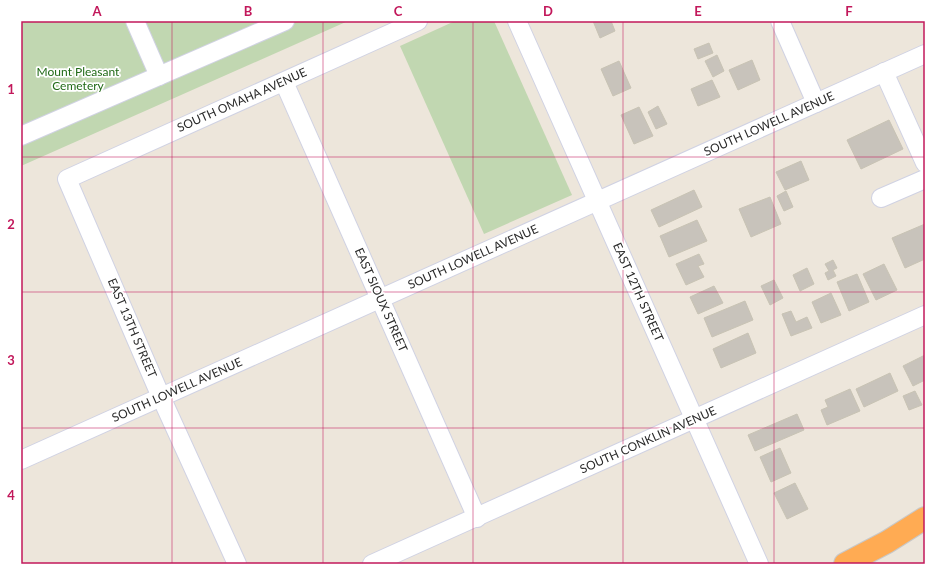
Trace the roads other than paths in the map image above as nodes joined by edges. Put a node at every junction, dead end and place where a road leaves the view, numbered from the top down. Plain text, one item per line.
1 (135, 21) edge
2 (284, 21) edge
3 (418, 21) edge
4 (517, 21) edge
5 (780, 21) edge
6 (925, 54) edge
7 (884, 72) junction
8 (159, 76) junction
9 (284, 82) junction
10 (816, 103) junction
11 (21, 136) edge
12 (925, 163) edge
13 (67, 179) joint
14 (925, 179) edge
15 (882, 198) dead end
16 (598, 201) junction
17 (381, 299) junction
18 (925, 316) edge
19 (161, 397) junction
20 (694, 419) junction
21 (21, 460) edge
22 (477, 518) junction
23 (925, 518) edge
24 (925, 536) edge
25 (757, 562) edge
26 (237, 564) edge
27 (372, 564) edge
28 (845, 564) edge
29 (865, 564) edge

1 - 8 street
2 - 8 street
3 - 9 street, SOUTH OMAHA AVENUE
4 - 16 street, EAST 12TH STREET
5 - 10 street
6 - 7 street, SOUTH LOWELL AVENUE
7 - 10 street, SOUTH LOWELL AVENUE
7 - 12 street
8 - 11 street
9 - 13 street, SOUTH OMAHA AVENUE
9 - 17 street, EAST SIOUX STREET
10 - 16 street, SOUTH LOWELL AVENUE
13 - 19 street, EAST 13TH STREET
14 - 15 street
16 - 17 street, SOUTH LOWELL AVENUE
16 - 20 street, EAST 12TH STREET
17 - 19 street, SOUTH LOWELL AVENUE
17 - 22 street, EAST SIOUX STREET
18 - 20 street, SOUTH CONKLIN AVENUE
19 - 21 street, SOUTH LOWELL AVENUE
19 - 26 street, EAST 13TH STREET
20 - 22 street, SOUTH CONKLIN AVENUE
20 - 25 street, EAST 12TH STREET
22 - 27 street, SOUTH CONKLIN AVENUE
23 - 28 highway
24 - 29 highway

